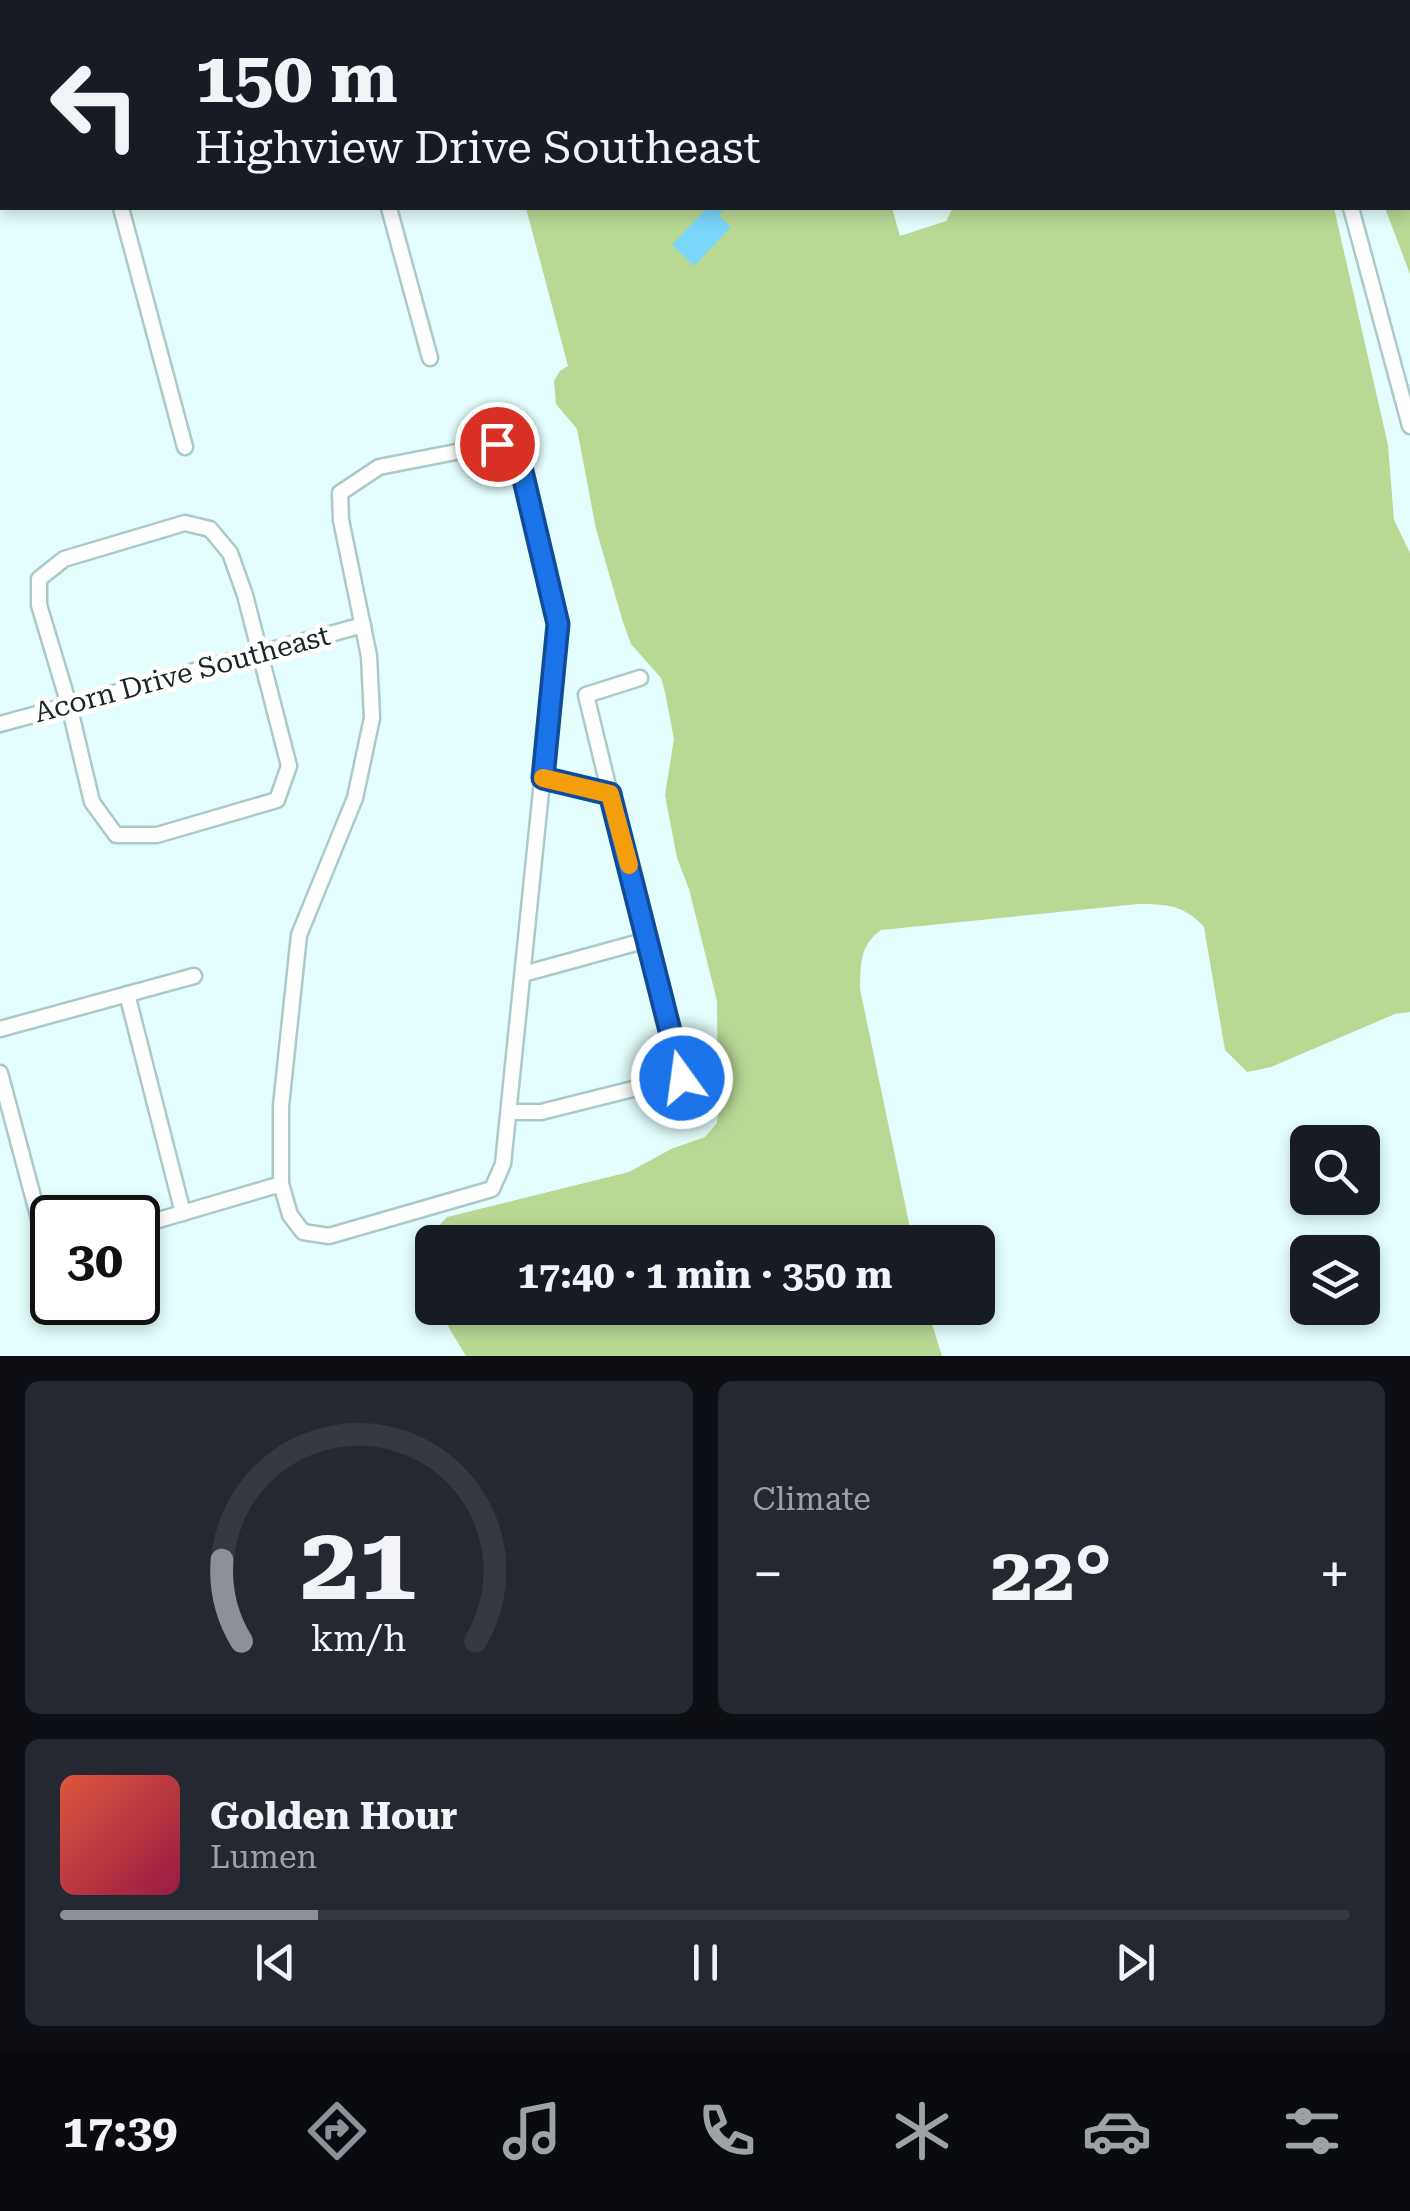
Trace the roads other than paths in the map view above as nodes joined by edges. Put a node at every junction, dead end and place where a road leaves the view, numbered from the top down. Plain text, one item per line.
1 (121, 210) edge
2 (390, 210) edge
3 (1352, 210) edge
4 (430, 358) dead end
5 (1410, 426) edge
6 (184, 447) dead end
7 (363, 624) junction
8 (262, 652) junction
9 (640, 678) dead end
10 (69, 705) junction
11 (0, 724) edge
12 (543, 778) junction
13 (610, 794) junction
14 (647, 940) junction
15 (522, 974) junction
16 (194, 976) dead end
17 (127, 994) junction
18 (0, 1029) edge
19 (0, 1073) edge
20 (509, 1112) junction
21 (281, 1184) junction
22 (33, 1195) edge
23 (183, 1213) junction
24 (160, 1220) edge

1 - 6 street
2 - 4 street
3 - 5 street
7 - 8 street, Acorn Drive Southeast
7 - 12 street
7 - 21 street
8 - 10 street, Acorn Drive Southeast
8 - 10 street
8 - 10 street
9 - 13 street
10 - 11 street, Acorn Drive Southeast
12 - 13 street
12 - 15 street
13 - 14 street
14 - 15 street
14 - 20 street
15 - 20 street
16 - 17 street
17 - 18 street
17 - 23 street
19 - 22 street
20 - 21 street
21 - 23 street
23 - 24 street

